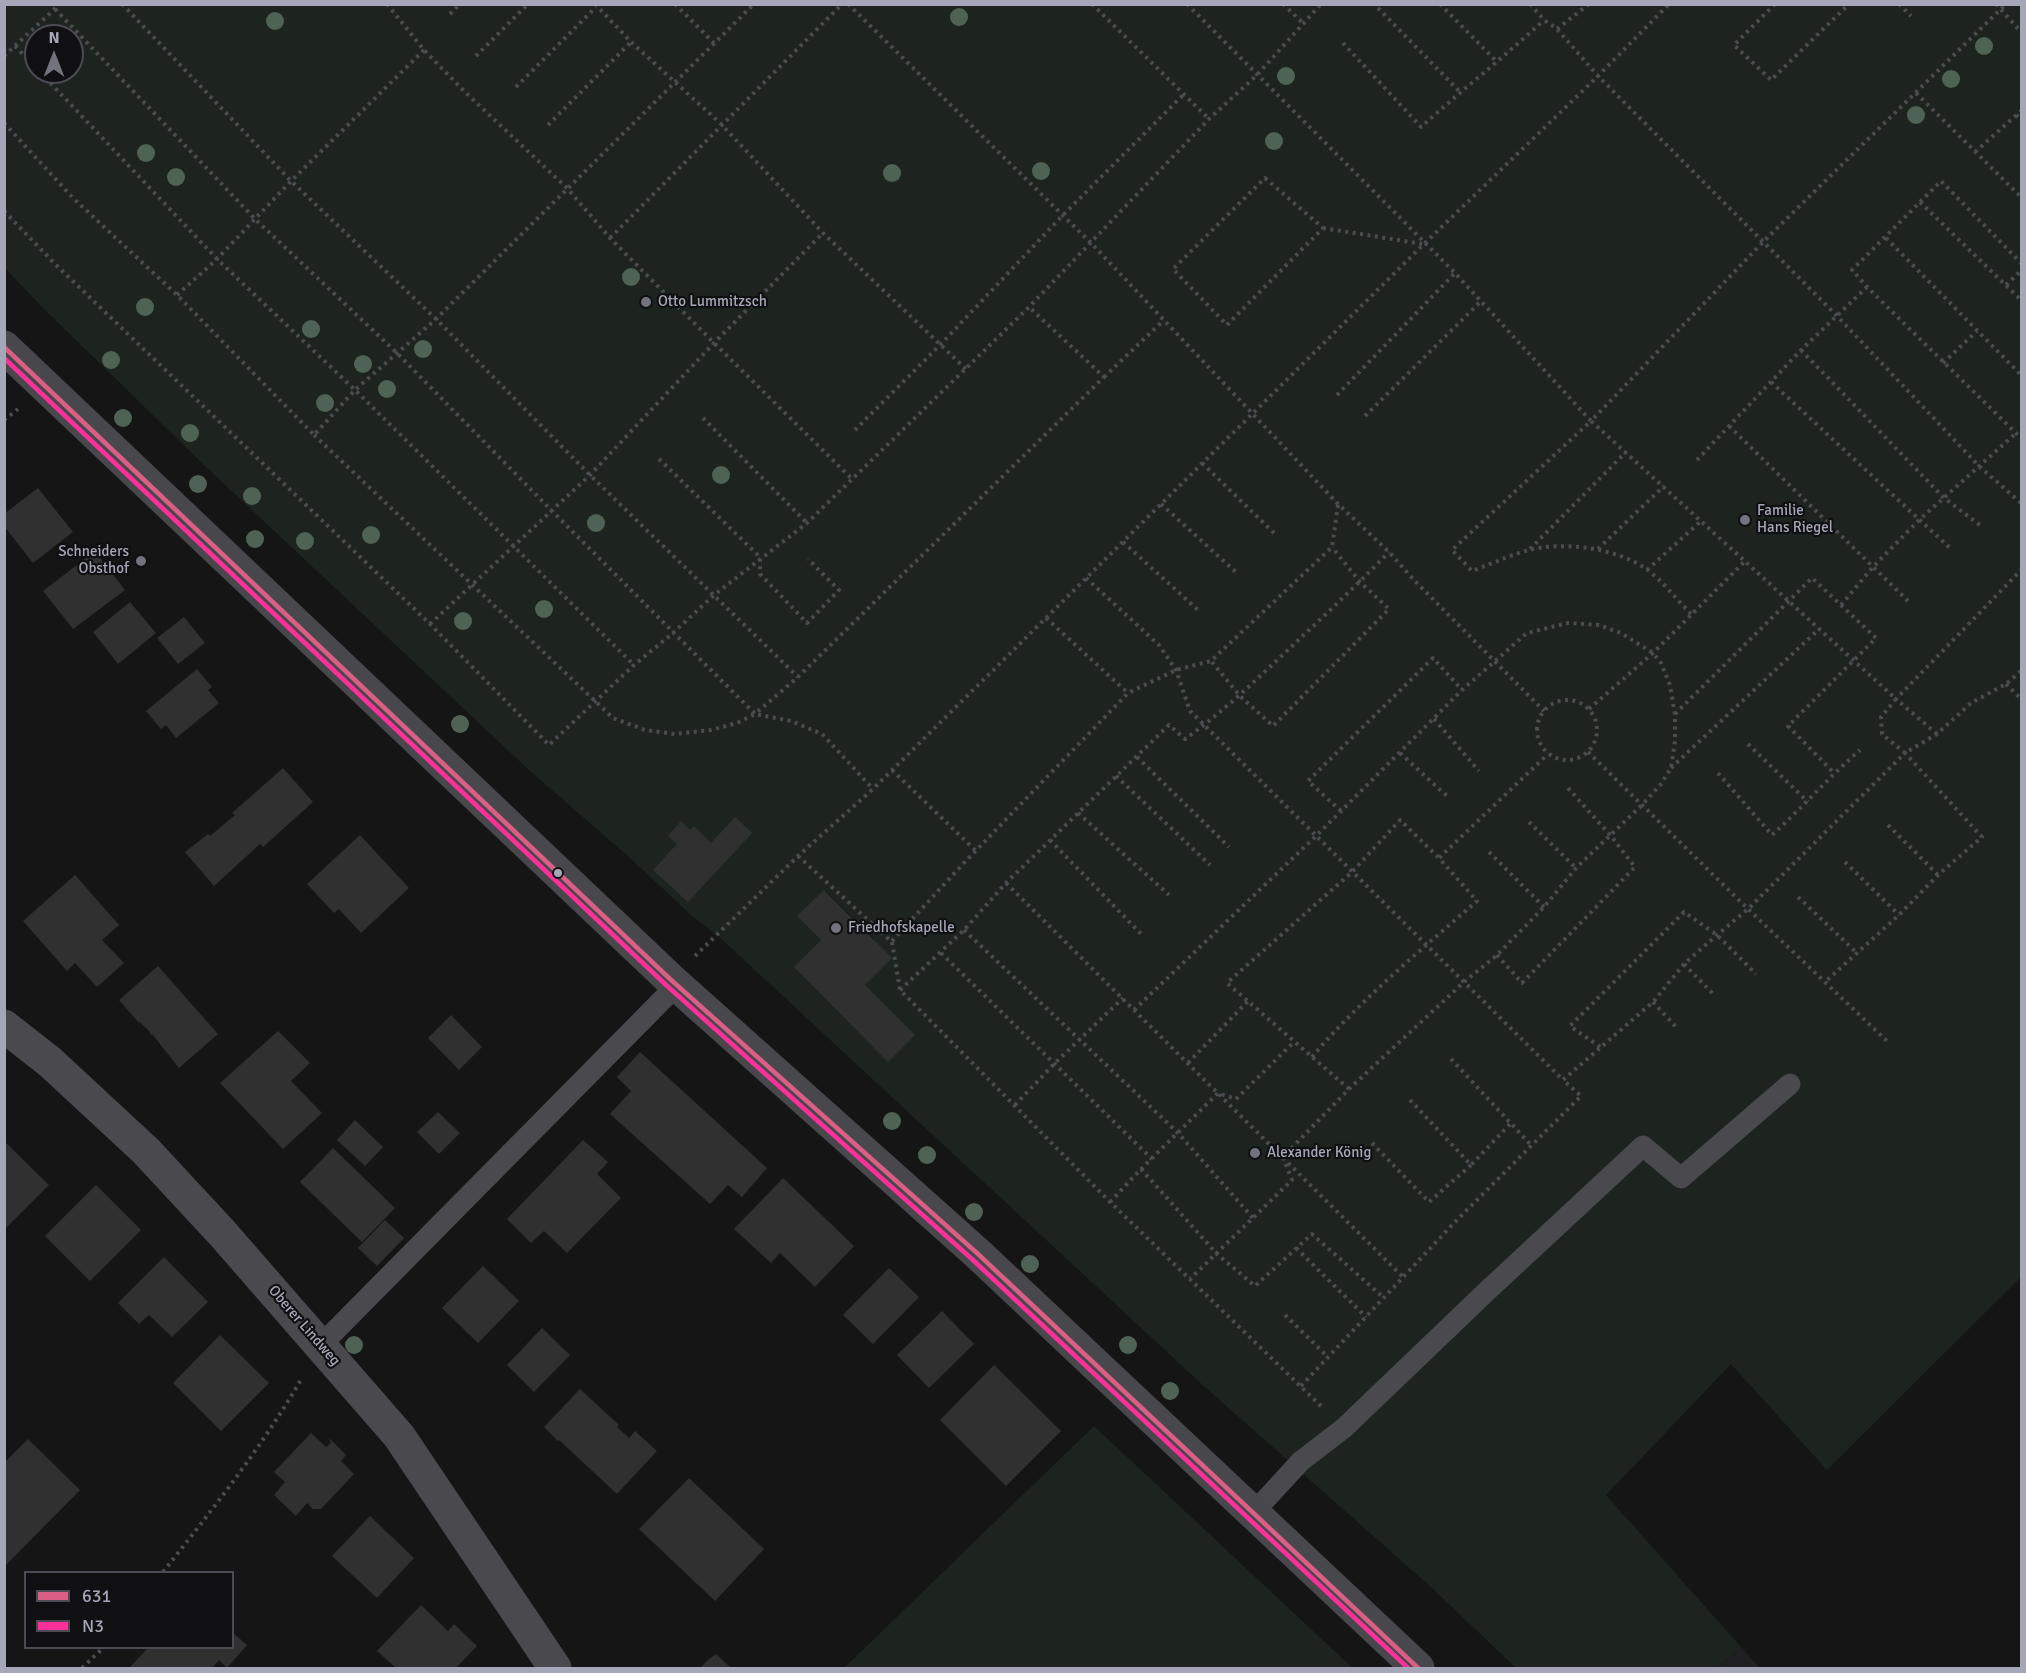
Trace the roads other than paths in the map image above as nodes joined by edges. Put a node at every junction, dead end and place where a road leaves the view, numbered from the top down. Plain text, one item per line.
1 (4, 347) edge
2 (674, 982) junction
3 (4, 1026) edge
4 (1790, 1084) dead end
5 (321, 1345) junction
6 (1254, 1512) junction
7 (555, 1668) edge
8 (1418, 1668) edge

1 - 2 street
2 - 5 lane
2 - 6 street
3 - 5 street, Oberer Lindweg
4 - 6 lane
5 - 7 street, Oberer Lindweg
6 - 8 street

